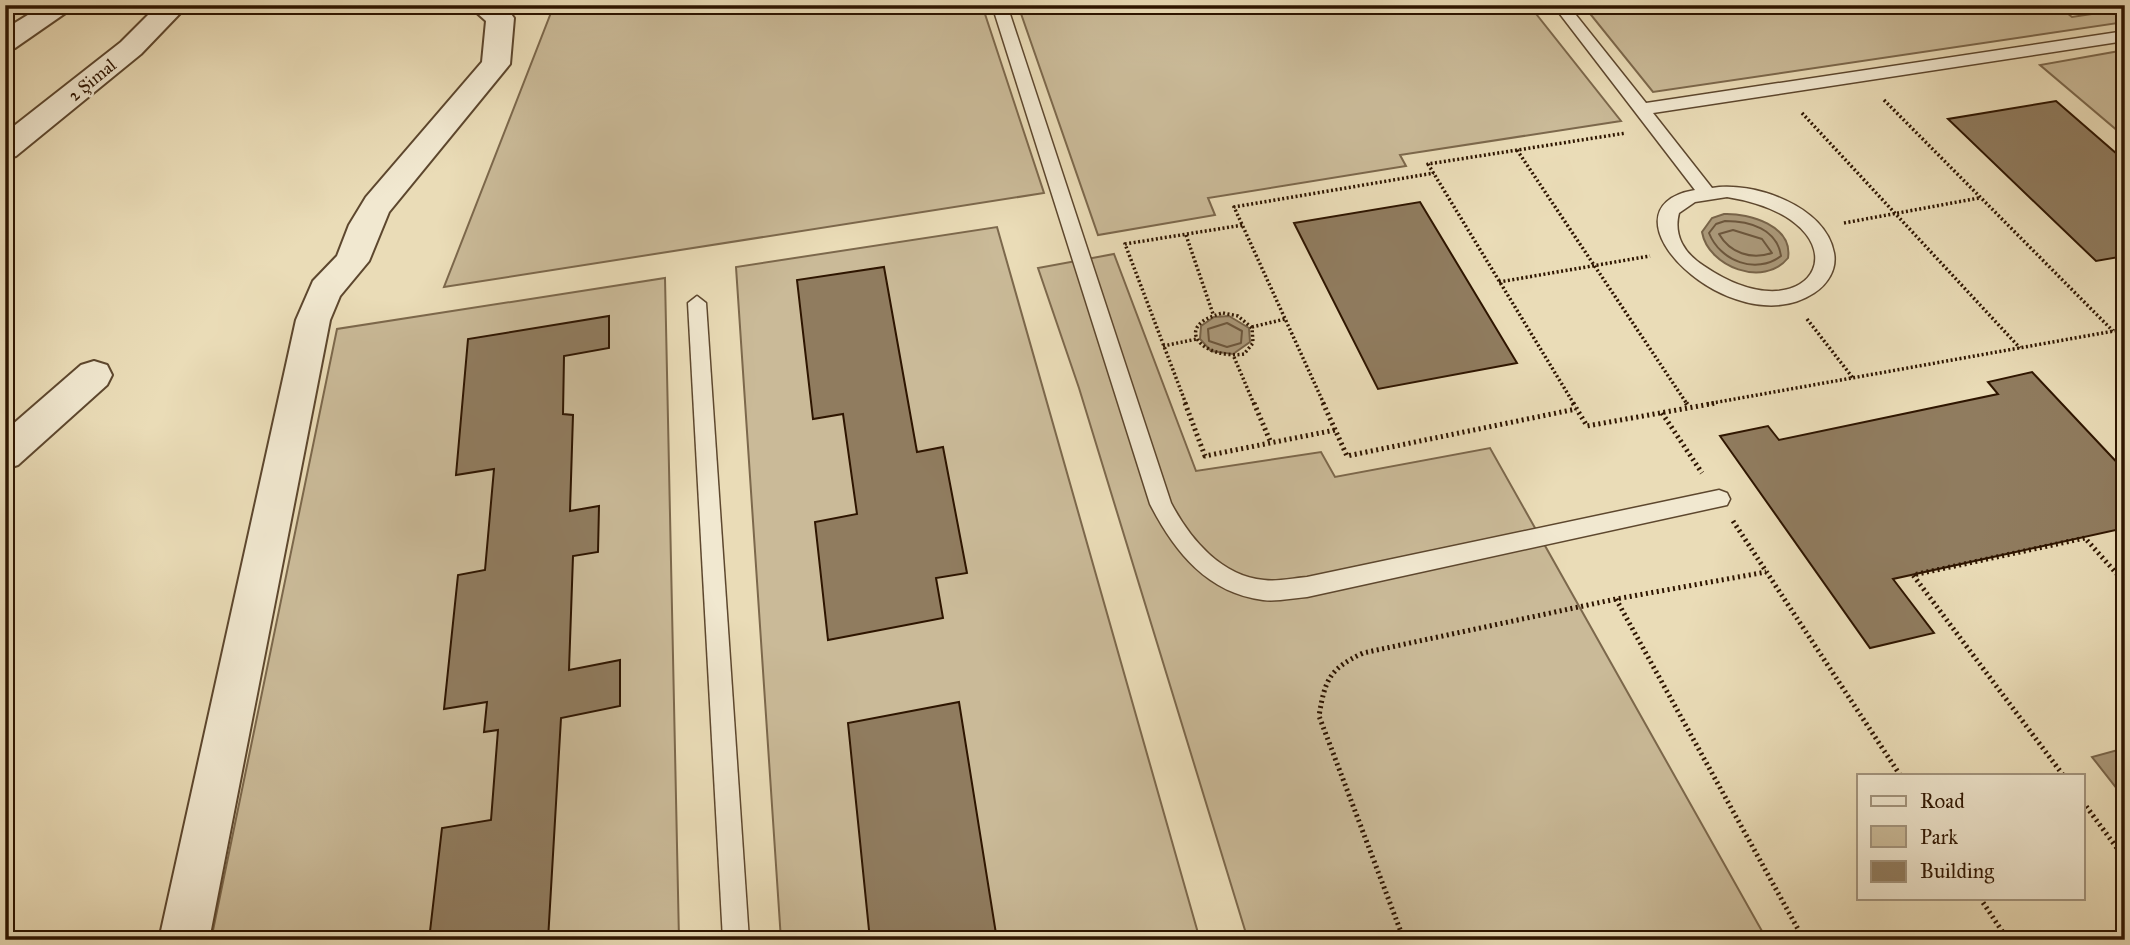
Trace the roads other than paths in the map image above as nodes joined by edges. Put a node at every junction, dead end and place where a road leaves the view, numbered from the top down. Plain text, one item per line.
1 (63, 5) edge
2 (174, 5) edge
3 (482, 5) edge
4 (999, 5) edge
5 (1560, 5) edge
6 (2125, 36) edge
7 (5, 42) edge
8 (1643, 109) junction
9 (5, 149) edge
10 (1706, 192) junction
11 (697, 303) dead end
12 (94, 376) dead end
13 (5, 454) edge
14 (1719, 499) road end
15 (184, 940) edge
16 (736, 940) edge

1 - 7 street
2 - 9 street, 2 Şimal
3 - 15 street
4 - 14 lane
5 - 8 lane
6 - 8 lane
8 - 10 lane
10 - 10 lane
11 - 16 lane
12 - 13 street

